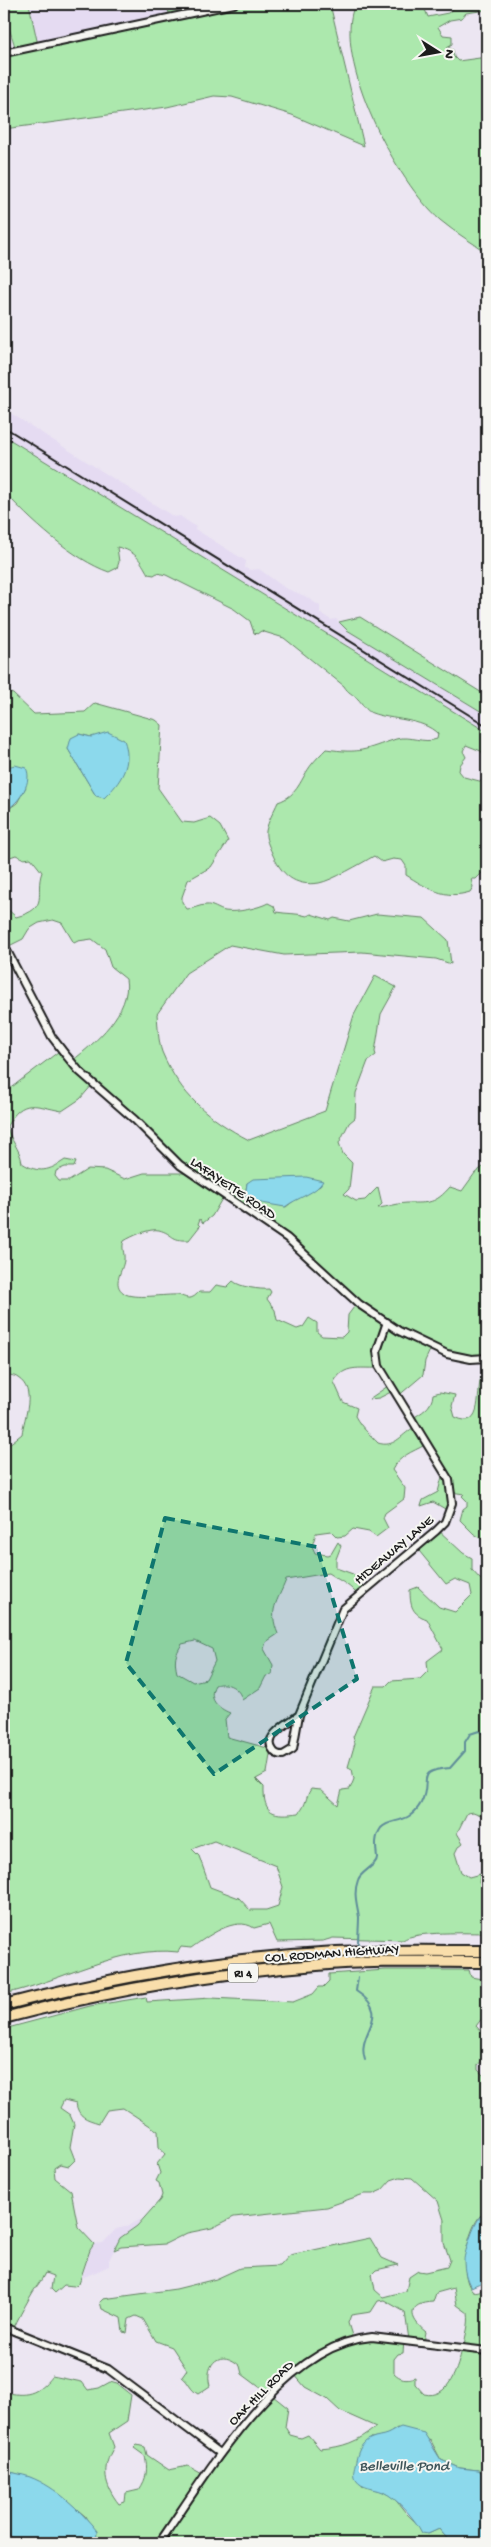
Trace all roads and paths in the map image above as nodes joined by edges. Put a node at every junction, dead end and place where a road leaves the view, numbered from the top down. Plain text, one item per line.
1 (234, 4) edge
2 (4, 53) edge
3 (4, 945) edge
4 (387, 1322) junction
5 (487, 1358) edge
6 (299, 1715) junction
7 (487, 1951) edge
8 (487, 1962) edge
9 (4, 2005) edge
10 (4, 2018) edge
11 (4, 2327) edge
12 (487, 2351) edge
13 (220, 2453) junction
14 (159, 2543) edge

1 - 2 street
3 - 4 street, LAFAYETTE ROAD
4 - 5 street, LAFAYETTE ROAD
4 - 6 street, HIDEAWAY LANE
6 - 6 street, HIDEAWAY LANE
7 - 9 highway, COL RODMAN HIGHWAY / RI 4
8 - 10 highway, COL RODMAN HIGHWAY / RI 4
11 - 13 street
12 - 13 street, OAK HILL ROAD
13 - 14 street, OAK HILL ROAD

